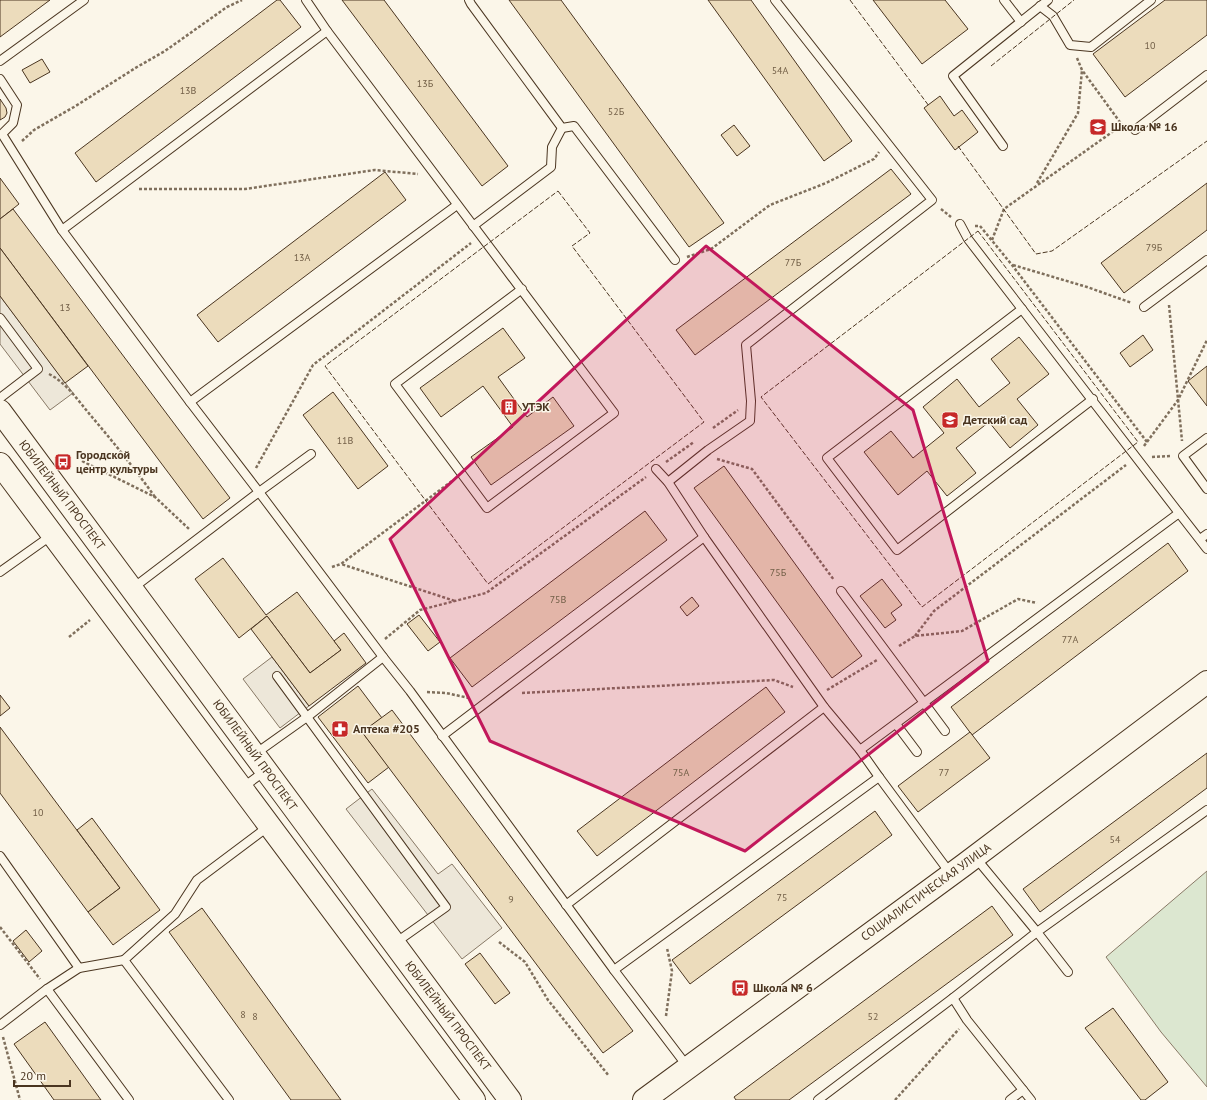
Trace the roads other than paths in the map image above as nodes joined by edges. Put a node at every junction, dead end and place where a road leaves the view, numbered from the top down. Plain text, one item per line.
1 (84, 0) edge
2 (306, 0) edge
3 (469, 0) edge
4 (775, 0) edge
5 (1004, 0) edge
6 (1048, 0) edge
7 (1151, 0) edge
8 (1040, 6) junction
9 (1021, 22) junction
10 (326, 31) junction
11 (0, 61) edge
12 (1207, 75) edge
13 (0, 79) edge
14 (562, 128) junction
15 (1135, 130) road end
16 (1004, 146) dead end
17 (457, 205) junction
18 (960, 224) road end
19 (473, 226) junction
20 (62, 230) junction
21 (675, 260) road end
22 (1207, 260) edge
23 (522, 290) junction
24 (1144, 307) road end
25 (1022, 309) junction
26 (0, 318) edge
27 (0, 398) edge
28 (1092, 399) junction
29 (190, 402) junction
30 (0, 411) edge
31 (1207, 438) edge
32 (311, 454) dead end
33 (0, 464) edge
34 (656, 469) road end
35 (668, 482) junction
36 (1207, 489) edge
37 (259, 492) junction
38 (1179, 513) junction
39 (1207, 534) edge
40 (53, 535) junction
41 (704, 537) junction
42 (1200, 539) junction
43 (1207, 549) edge
44 (0, 572) edge
45 (132, 589) junction
46 (841, 591) road end
47 (383, 657) junction
48 (277, 676) dead end
49 (1207, 682) edge
50 (924, 703) junction
51 (824, 707) junction
52 (307, 717) junction
53 (896, 724) junction
54 (945, 731) dead end
55 (442, 736) junction
56 (860, 750) junction
57 (917, 752) dead end
58 (261, 763) junction
59 (879, 777) junction
60 (242, 788) junction
61 (1207, 810) edge
62 (270, 826) junction
63 (0, 856) edge
64 (975, 857) junction
65 (951, 874) junction
66 (566, 905) junction
67 (1037, 932) junction
68 (394, 944) junction
69 (124, 960) junction
70 (79, 968) junction
71 (614, 970) junction
72 (1068, 972) dead end
73 (47, 990) junction
74 (953, 998) junction
75 (1, 1029) edge
76 (688, 1068) junction
77 (1023, 1090) junction
78 (653, 1097) edge
79 (129, 1100) edge
80 (229, 1100) edge
81 (474, 1100) edge
82 (510, 1100) edge
83 (818, 1100) edge
84 (1010, 1100) edge
85 (1031, 1100) edge

1 - 11 lane
2 - 10 lane
3 - 14 lane
4 - 35 lane
5 - 9 lane
6 - 8 lane
7 - 8 lane
8 - 9 lane
9 - 16 lane
10 - 17 lane
10 - 20 lane
12 - 15 lane
13 - 20 lane
14 - 19 lane
14 - 21 lane
17 - 19 lane
17 - 29 lane
18 - 25 lane
19 - 23 lane
20 - 29 lane
22 - 24 lane
23 - 23 lane
25 - 28 lane
25 - 28 lane
26 - 27 lane
28 - 38 lane
29 - 37 lane
30 - 45 main road, ЮБИЛЕЙНЫЙ ПРОСПЕКТ
31 - 36 lane
32 - 37 lane
33 - 40 main road
34 - 35 lane
35 - 41 lane
37 - 45 lane
37 - 47 lane
38 - 42 lane
38 - 50 lane
39 - 42 lane
40 - 44 lane
40 - 60 main road
41 - 51 lane
41 - 55 lane
42 - 43 lane
45 - 58 main road, ЮБИЛЕЙНЫЙ ПРОСПЕКТ
46 - 50 lane
47 - 52 lane
47 - 55 lane
48 - 52 lane
49 - 64 main road, СОЦИАЛИСТИЧЕСКАЯ УЛИЦА
50 - 53 lane
50 - 54 lane
51 - 56 lane
51 - 66 lane
52 - 58 lane
52 - 68 lane
53 - 56 lane
53 - 57 lane
55 - 66 lane
56 - 59 lane
58 - 60 lane
58 - 68 main road, ЮБИЛЕЙНЫЙ ПРОСПЕКТ
59 - 65 lane
59 - 71 lane
60 - 62 main road
61 - 67 lane
62 - 69 lane
62 - 81 main road
63 - 70 lane
64 - 65 main road, СОЦИАЛИСТИЧЕСКАЯ УЛИЦА
64 - 67 lane
65 - 76 main road, СОЦИАЛИСТИЧЕСКАЯ УЛИЦА
66 - 71 lane
67 - 72 lane
67 - 74 lane
68 - 82 main road, ЮБИЛЕЙНЫЙ ПРОСПЕКТ
69 - 70 lane
69 - 80 lane
70 - 73 lane
71 - 76 lane
73 - 75 lane
73 - 79 lane
74 - 77 lane
74 - 83 lane
76 - 78 main road, СОЦИАЛИСТИЧЕСКАЯ УЛИЦА
77 - 84 lane
77 - 85 lane

